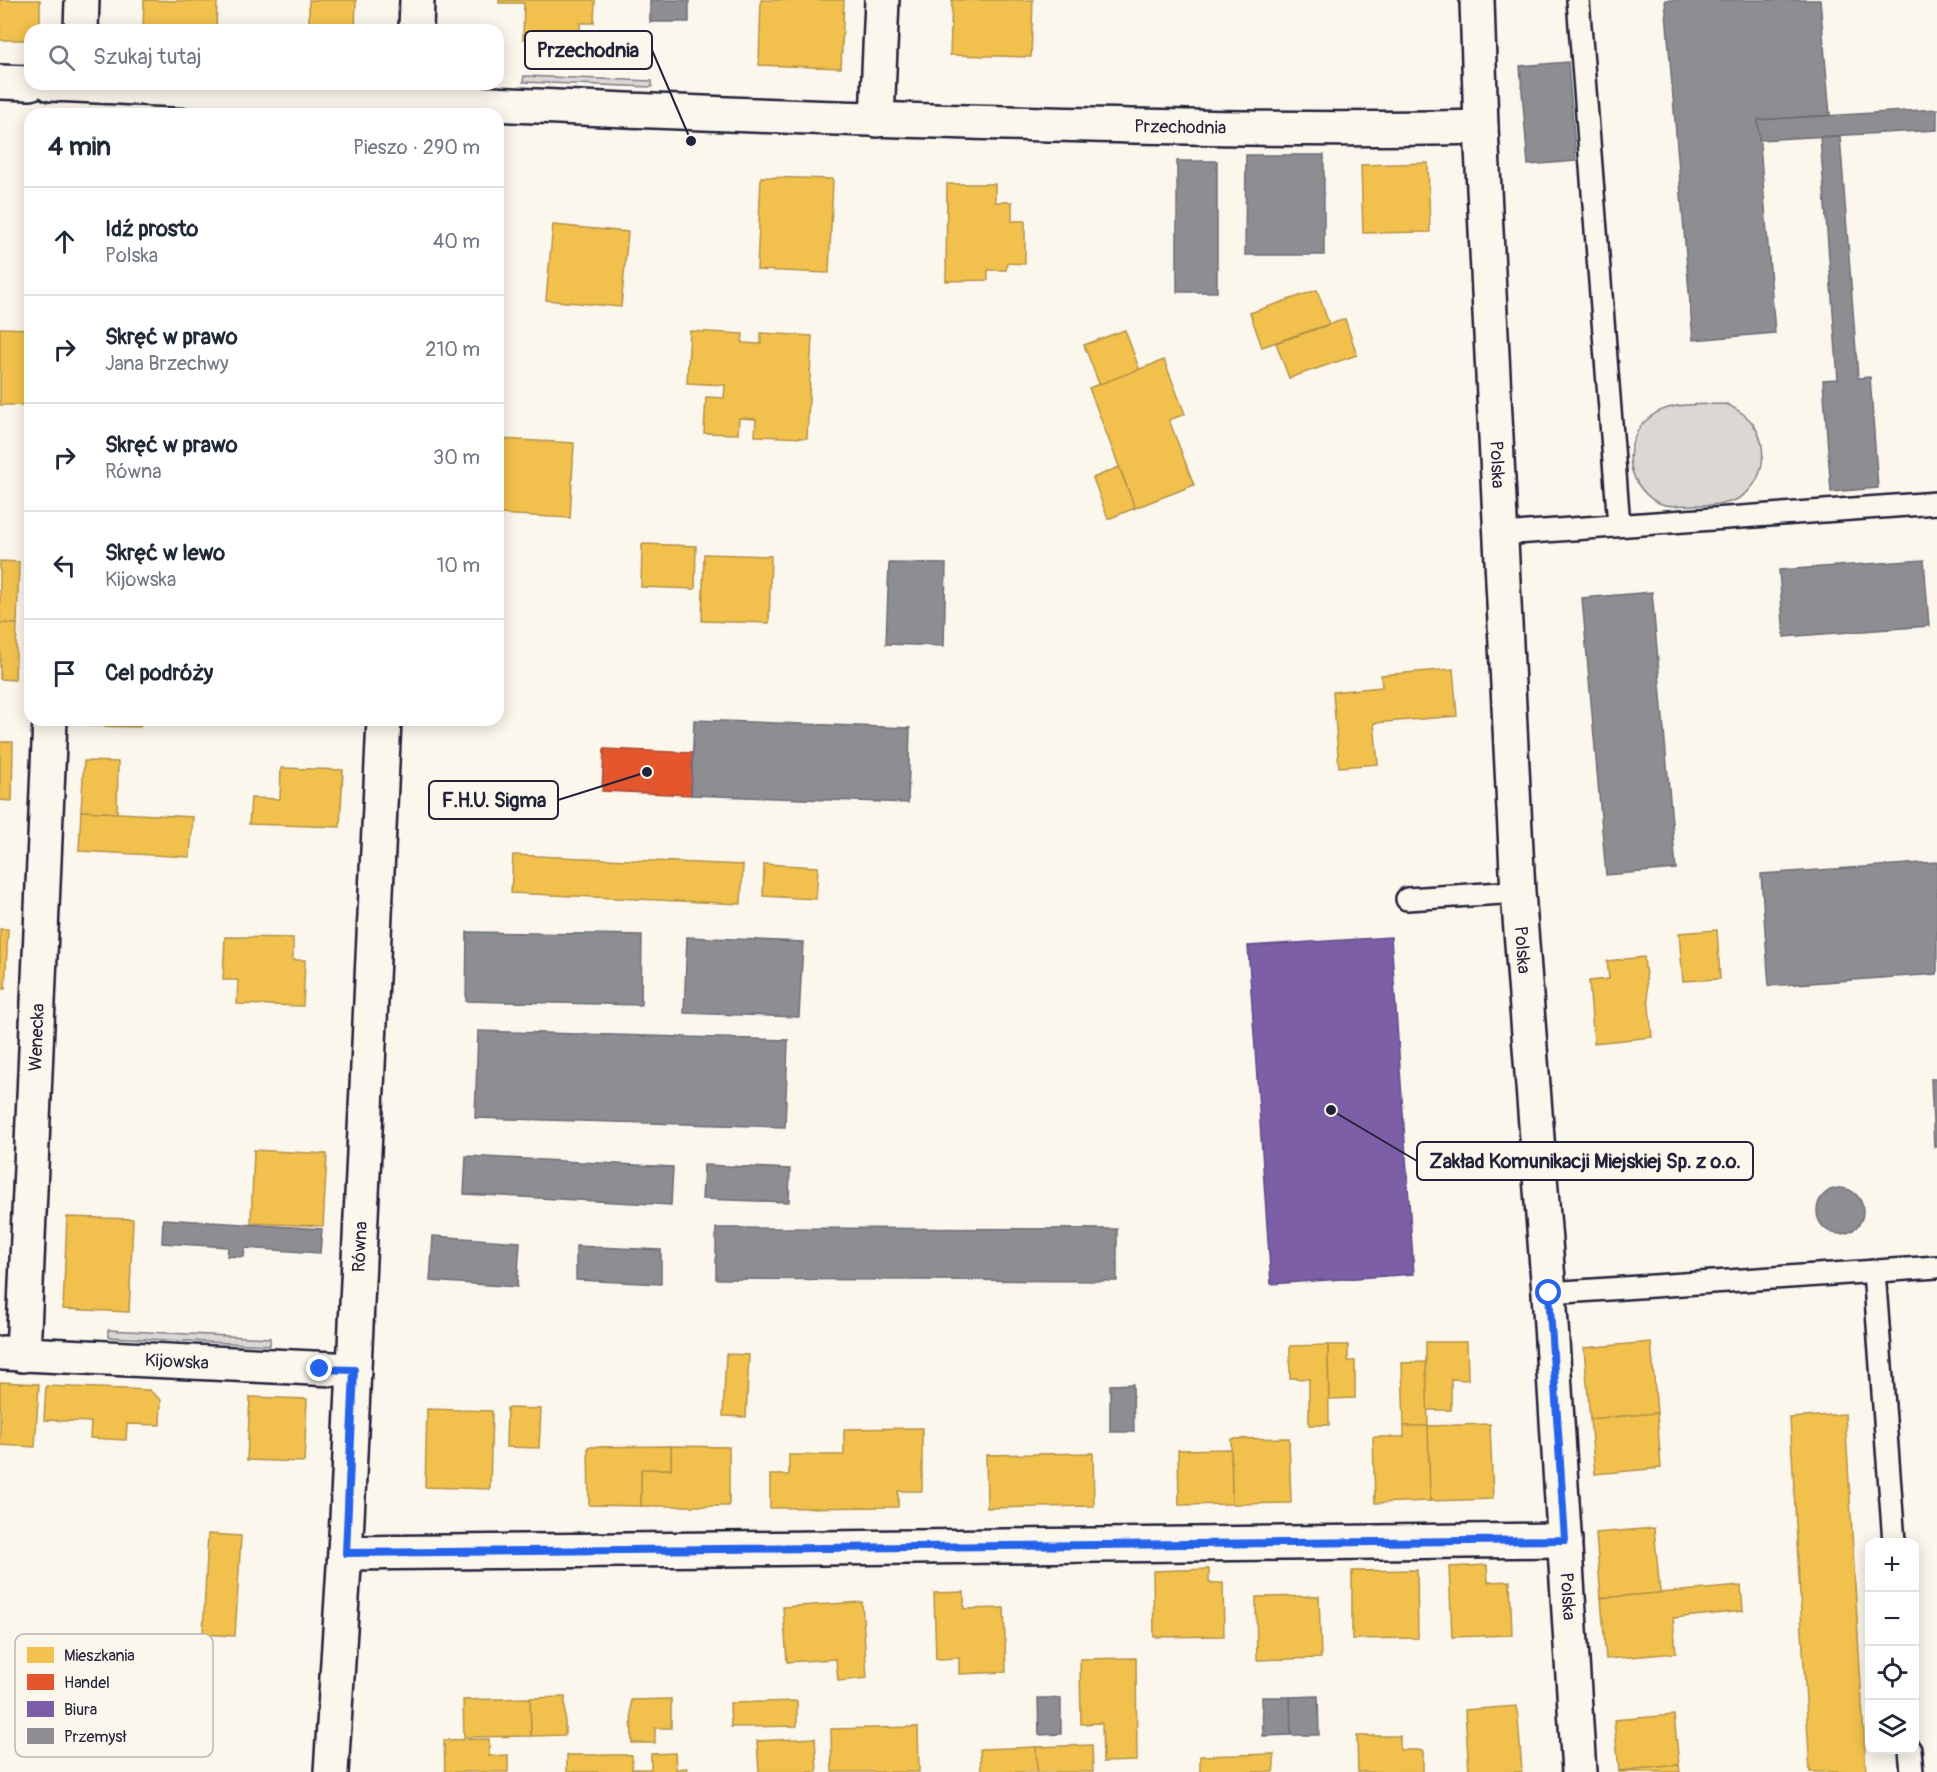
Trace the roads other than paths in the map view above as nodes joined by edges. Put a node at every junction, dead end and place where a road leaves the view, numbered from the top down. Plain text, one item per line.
1 (82, 0) edge
2 (417, 0) edge
3 (882, 0) edge
4 (1477, 0) edge
5 (1578, 0) edge
6 (81, 24) edge
7 (416, 24) edge
8 (0, 82) edge
9 (24, 83) edge
10 (71, 92) edge
11 (413, 99) edge
12 (877, 120) junction
13 (1481, 127) junction
14 (1937, 503) edge
15 (1619, 525) junction
16 (1501, 534) junction
17 (51, 726) edge
18 (384, 726) edge
19 (1518, 892) junction
20 (1407, 899) dead end
21 (1937, 1266) edge
22 (1874, 1270) junction
23 (1549, 1293) junction
24 (11, 1354) edge
25 (354, 1370) junction
26 (1894, 1538) edge
27 (1565, 1540) junction
28 (346, 1553) junction
29 (1910, 1754) edge
30 (331, 1772) edge
31 (1579, 1772) edge
32 (1912, 1772) edge

1 - 6 street
2 - 7 street
3 - 12 street
4 - 13 street, Polska
5 - 15 lane
8 - 9 street
10 - 11 street, Przechodnia
11 - 12 street, Przechodnia
12 - 13 street, Przechodnia
13 - 16 street, Polska
14 - 15 lane
15 - 16 lane
16 - 19 street, Polska
17 - 24 street, Wenecka
18 - 25 street, Równa
19 - 20 lane
19 - 23 street, Polska
21 - 22 lane
22 - 23 lane
22 - 26 lane
23 - 27 street, Polska
24 - 25 street, Kijowska
25 - 28 street, Równa
27 - 28 street
27 - 31 street, Polska
28 - 30 street, Równa
29 - 32 lane

